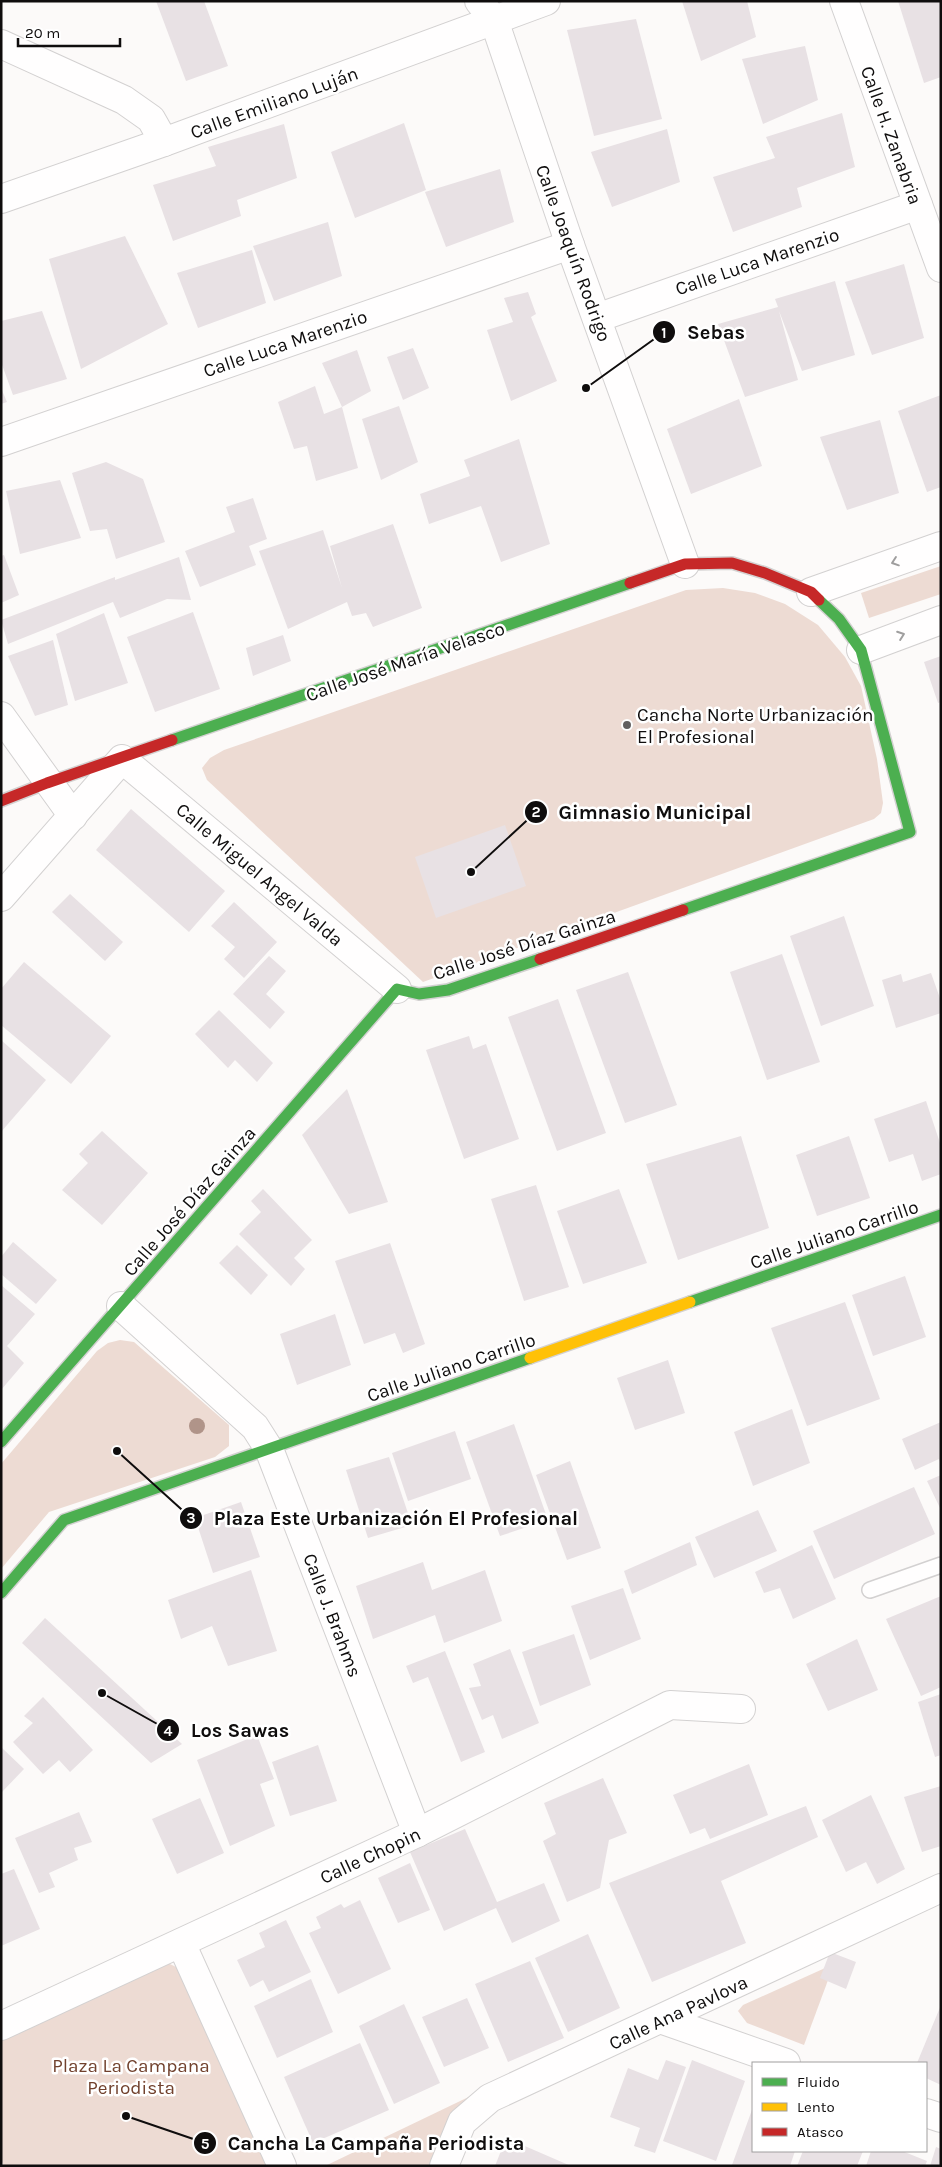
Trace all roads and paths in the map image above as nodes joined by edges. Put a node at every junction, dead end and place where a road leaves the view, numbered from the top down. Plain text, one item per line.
1 (546, 1) edge
2 (844, 1) edge
3 (486, 11) edge
4 (1, 44) edge
5 (164, 142) junction
6 (1, 199) edge
7 (918, 205) junction
8 (570, 245) junction
9 (941, 268) edge
10 (597, 318) junction
11 (1, 442) edge
12 (941, 546) edge
13 (685, 564) junction
14 (810, 592) junction
15 (941, 620) edge
16 (861, 650) junction
17 (1, 716) edge
18 (122, 759) junction
19 (47, 783) junction
20 (1, 801) edge
21 (72, 816) junction
22 (1, 898) edge
23 (397, 989) junction
24 (941, 1215) edge
25 (121, 1306) junction
26 (1, 1442) edge
27 (269, 1449) junction
28 (941, 1565) edge
29 (870, 1590) dead end
30 (1, 1593) edge
31 (741, 1709) dead end
32 (417, 1833) junction
33 (941, 1888) edge
34 (181, 1943) junction
35 (663, 2020) junction
36 (1, 2026) edge
37 (783, 2062) edge
38 (927, 2113) edge
39 (941, 2118) edge
40 (282, 2166) edge
41 (444, 2166) edge

1 - 3 street, Calle Emiliano Luján
2 - 7 street, Calle H. Zanabria
3 - 5 street, Calle Emiliano Luján
3 - 8 street, Calle Joaquín Rodrigo
4 - 5 street
5 - 6 street, Calle Emiliano Luján
7 - 9 street, Calle H. Zanabria
7 - 10 street, Calle Luca Marenzio
8 - 10 street, Calle Joaquín Rodrigo
8 - 11 street, Calle Luca Marenzio
10 - 13 street, Calle Joaquín Rodrigo
12 -> 14 street
13 - 14 street, Calle José María Velasco
13 - 18 street, Calle José María Velasco
14 - 16 street, Calle José María Velasco
16 -> 15 street
16 - 23 street, Calle José Díaz Gainza
17 - 19 street
18 - 19 street, Calle José María Velasco
18 - 21 street
18 - 23 street, Calle Miguel Angel Valda
19 - 20 street, Calle José María Velasco
19 - 21 street
21 - 22 street
23 - 25 street, Calle José Díaz Gainza
24 - 27 street, Calle Juliano Carrillo
25 - 26 street, Calle José Díaz Gainza
25 - 27 street, Calle J. Brahms
27 - 30 street, Calle Juliano Carrillo
27 - 32 street, Calle J. Brahms
28 - 29 lane
31 - 32 street, Calle Chopin
32 - 34 street, Calle Chopin
33 - 35 street, Calle Ana Pavlova
34 - 36 street, Calle Chopin
34 - 40 street
35 - 37 street
35 - 41 street, Calle Ana Pavlova
38 - 39 street

